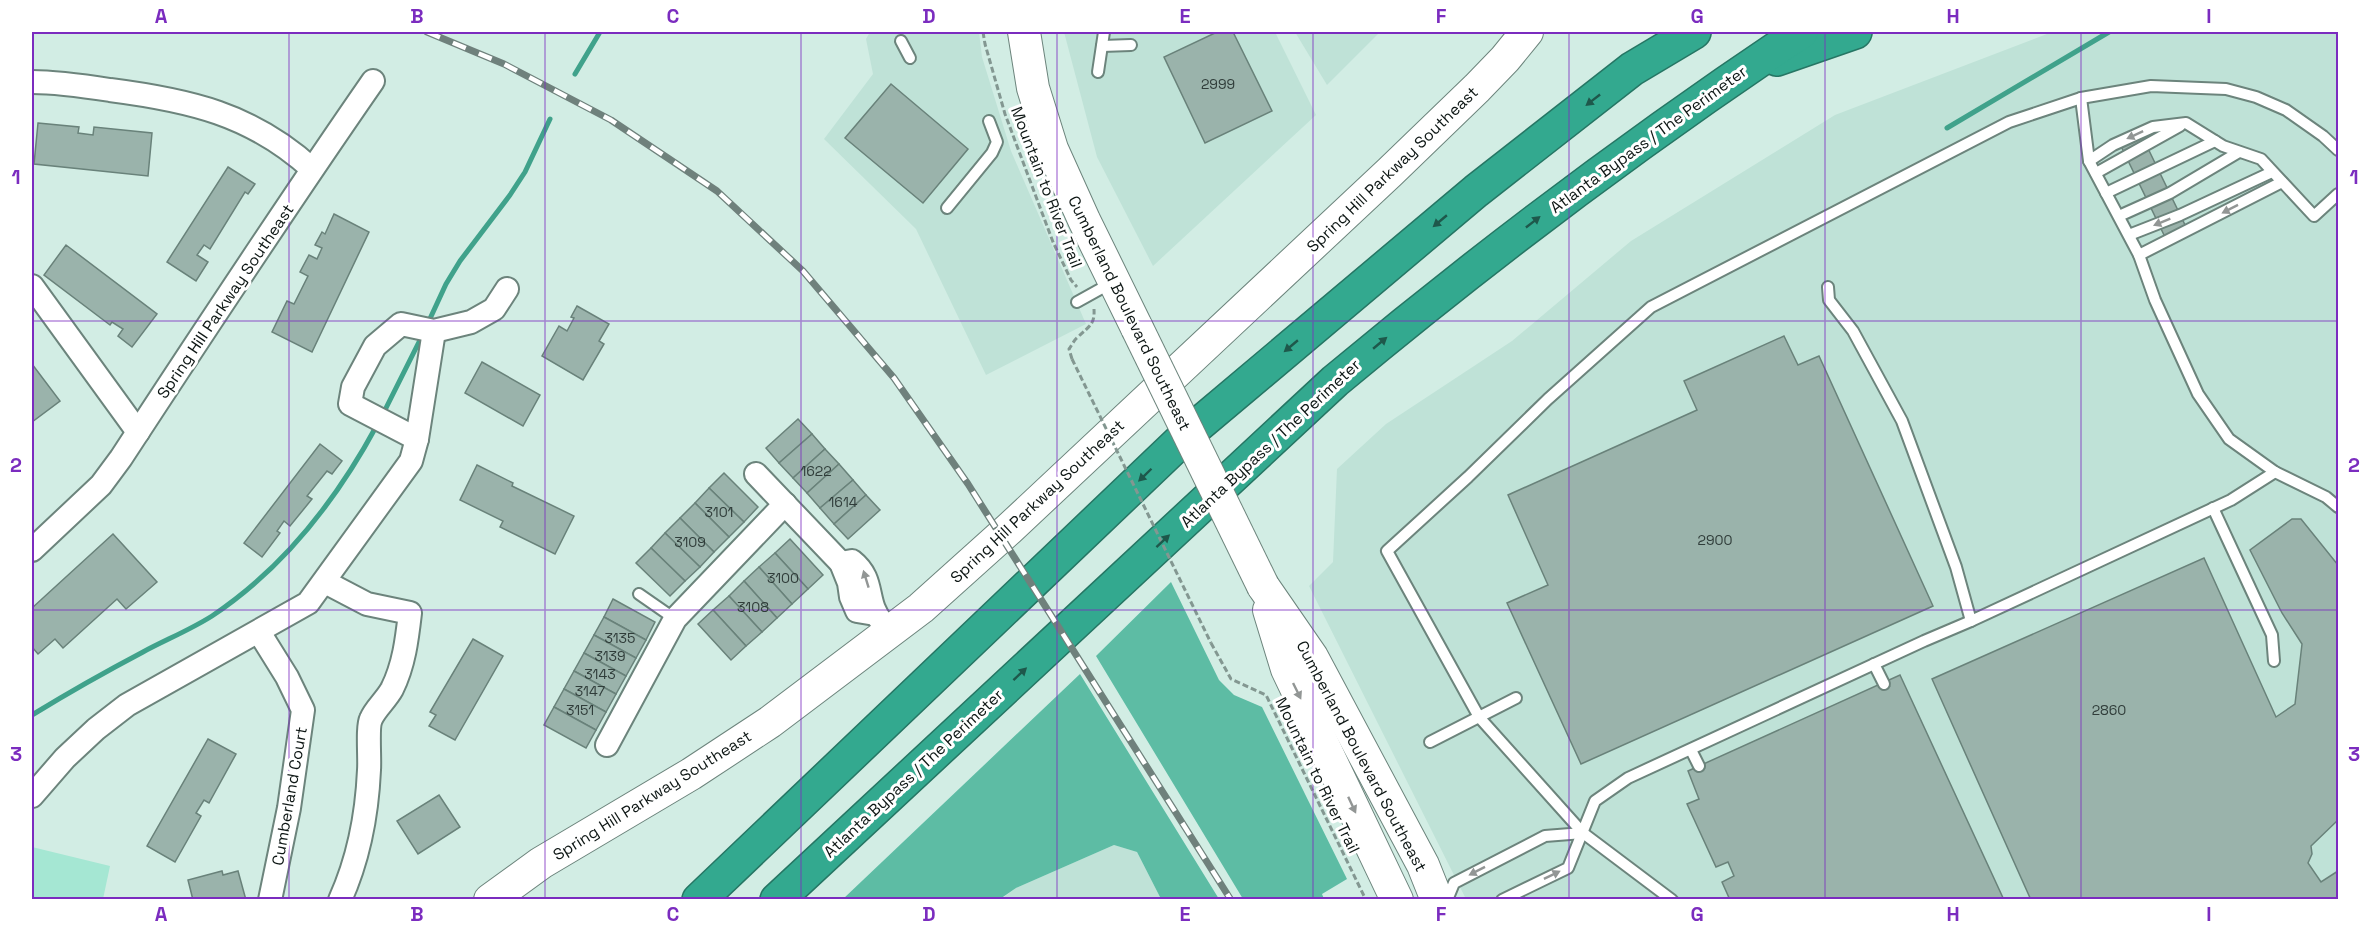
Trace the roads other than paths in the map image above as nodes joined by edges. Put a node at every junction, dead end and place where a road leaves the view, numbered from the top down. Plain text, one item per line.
1 (1024, 32) edge
2 (1104, 32) edge
3 (1527, 32) edge
4 (1661, 32) edge
5 (1694, 32) edge
6 (1800, 32) edge
7 (1855, 32) edge
8 (901, 41) dead end
9 (1131, 45) dead end
10 (1102, 46) junction
11 (910, 58) dead end
12 (1632, 69) junction
13 (1741, 71) junction
14 (1098, 72) dead end
15 (373, 81) dead end
16 (32, 82) edge
17 (2082, 98) junction
18 (989, 121) dead end
19 (2186, 123) junction
20 (2215, 141) junction
21 (2338, 150) edge
22 (2240, 152) junction
23 (2090, 160) junction
24 (312, 169) junction
25 (2272, 172) junction
26 (2096, 173) junction
27 (2282, 182) junction
28 (2106, 193) junction
29 (2338, 194) edge
30 (947, 208) dead end
31 (2118, 216) junction
32 (2129, 235) junction
33 (2139, 255) junction
34 (1113, 282) junction
35 (32, 286) edge
36 (1828, 287) dead end
37 (507, 289) dead end
38 (1082, 300) road end
39 (434, 331) junction
40 (138, 432) junction
41 (417, 439) junction
42 (2275, 472) junction
43 (756, 474) dead end
44 (785, 504) junction
45 (2338, 507) edge
46 (2213, 508) junction
47 (32, 550) edge
48 (325, 582) junction
49 (1263, 586) junction
50 (639, 594) dead end
51 (675, 618) junction
52 (1971, 621) junction
53 (882, 622) junction
54 (259, 632) junction
55 (2274, 661) dead end
56 (1874, 664) junction
57 (1884, 684) dead end
58 (1516, 698) dead end
59 (1479, 717) junction
60 (1431, 742) dead end
61 (607, 745) dead end
62 (1691, 750) junction
63 (1699, 766) dead end
64 (32, 796) edge
65 (1583, 833) junction
66 (270, 900) edge
67 (340, 900) edge
68 (490, 900) edge
69 (699, 900) edge
70 (777, 900) edge
71 (1397, 900) edge
72 (1437, 900) edge
73 (1447, 900) edge
74 (1502, 900) edge
75 (1672, 900) edge

1 - 34 street, Cumberland Boulevard Southeast
2 - 10 lane
3 - 53 street, Spring Hill Parkway Southeast
4 - 12 highway
5 - 12 highway
6 - 13 highway, Atlanta Bypass / The Perimeter
7 - 13 highway
8 - 11 lane
9 - 10 lane
10 - 14 lane
12 -> 69 highway
70 -> 13 highway, Atlanta Bypass / The Perimeter
15 - 24 street, Spring Hill Parkway Southeast
16 - 24 street
17 - 21 lane
17 - 23 lane
17 - 59 lane
18 - 30 lane
19 - 20 lane
19 -> 23 lane
19 - 26 lane
20 - 22 lane
20 - 28 lane
22 - 25 lane
22 - 31 lane
23 - 26 lane
24 - 40 street, Spring Hill Parkway Southeast
25 - 27 lane
25 -> 32 lane
26 - 28 lane
27 - 29 lane
27 -> 33 lane
28 - 31 lane
31 - 32 lane
32 - 33 lane
33 - 42 lane
34 - 38 lane
34 - 49 street, Cumberland Boulevard Southeast, bridge
35 - 40 street
36 - 52 lane
37 - 39 street
39 - 41 street
39 - 41 street
40 - 47 street, Spring Hill Parkway Southeast
41 - 48 street
42 - 45 lane
42 - 46 lane
43 - 44 street
44 - 51 street
44 - 53 street
46 - 52 lane
46 - 55 lane
48 - 54 street
48 - 67 street
49 -> 71 street, Cumberland Boulevard Southeast
49 - 72 street, Cumberland Boulevard Southeast
50 - 51 lane
51 - 61 street
52 - 56 lane
53 - 68 street, Spring Hill Parkway Southeast
54 - 64 street
54 - 66 street, Cumberland Court
56 - 57 lane
56 - 62 lane
58 - 59 lane
59 - 60 lane
59 - 65 lane
62 - 63 lane
62 - 65 lane
65 -> 73 lane
74 -> 65 lane
65 - 75 lane

